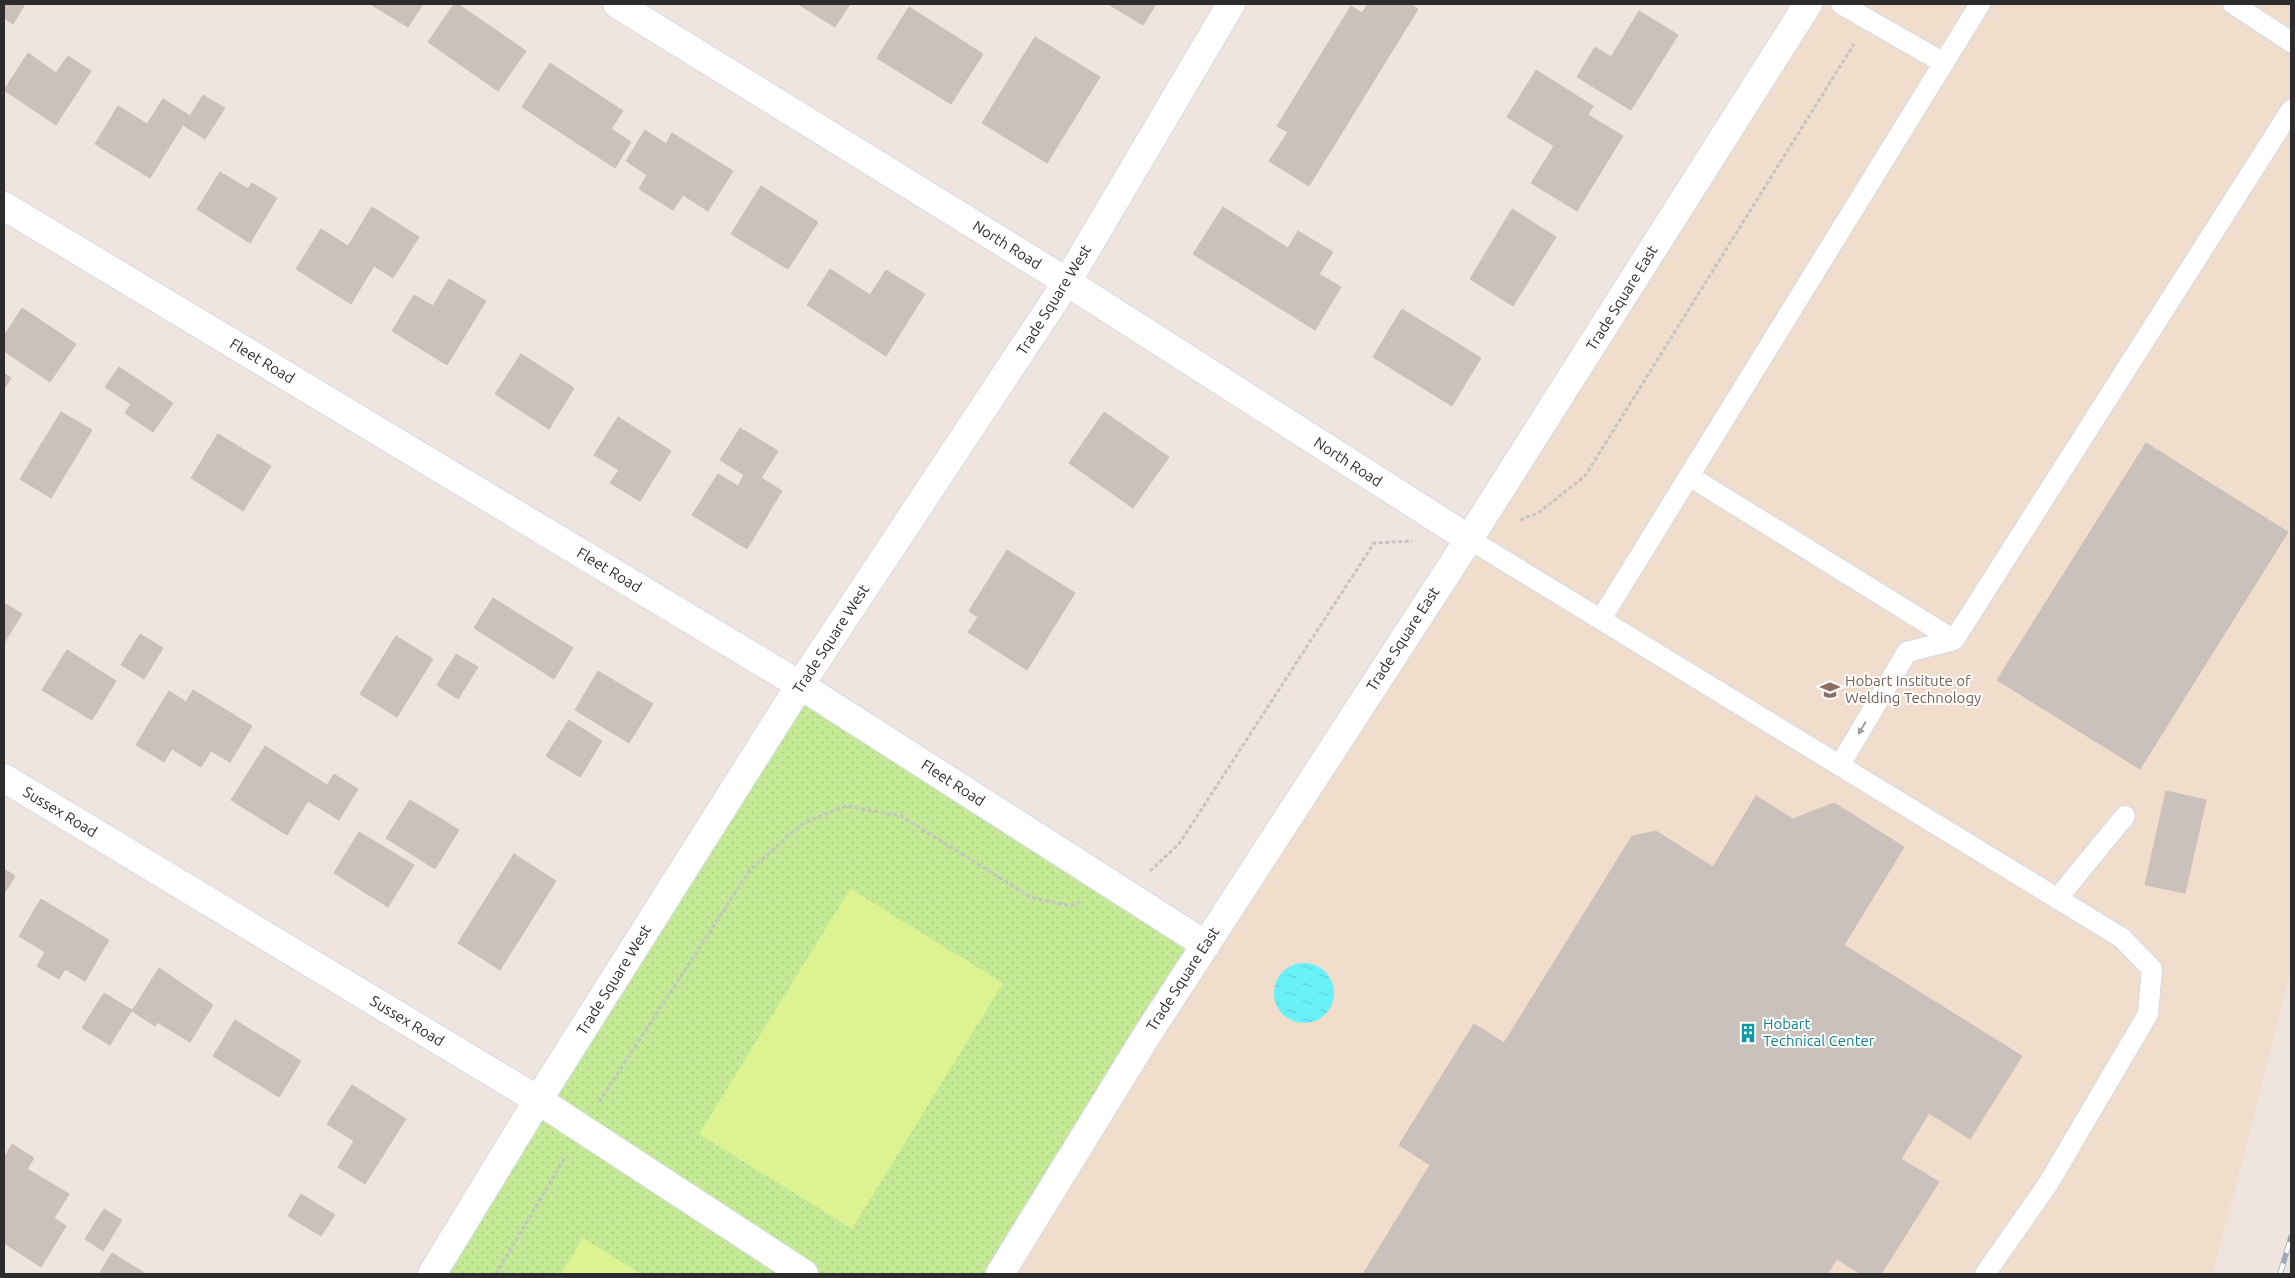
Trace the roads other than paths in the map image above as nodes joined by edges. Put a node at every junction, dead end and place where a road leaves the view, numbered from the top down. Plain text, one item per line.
1 (617, 4) edge
2 (1231, 4) edge
3 (1808, 4) edge
4 (1841, 4) edge
5 (1980, 4) edge
6 (2232, 4) edge
7 (2291, 42) edge
8 (1944, 63) junction
9 (2291, 110) edge
10 (4, 206) edge
11 (1067, 282) junction
12 (1689, 476) junction
13 (1469, 539) junction
14 (1601, 619) junction
15 (1954, 640) junction
16 (800, 685) junction
17 (1840, 765) junction
18 (4, 778) edge
19 (2125, 816) dead end
20 (2057, 898) junction
21 (1206, 945) junction
22 (538, 1100) junction
23 (432, 1274) edge
24 (804, 1274) edge
25 (1000, 1274) edge
26 (1985, 1274) edge

1 - 11 street, North Road
2 - 11 street, Trade Square West
3 - 13 street, Trade Square East
4 - 8 lane
5 - 8 lane
6 - 7 lane
8 - 12 lane
9 - 15 lane
10 - 16 street, Fleet Road
11 - 13 street, North Road
11 - 16 street, Trade Square West
12 - 14 lane
12 - 15 lane
13 - 14 lane
13 - 21 street, Trade Square East
14 - 17 lane
15 -> 17 lane
16 - 21 street, Fleet Road
16 - 22 street, Trade Square West
17 - 20 lane
18 - 22 street, Sussex Road
19 - 20 lane
20 - 26 lane
21 - 25 street, Trade Square East
22 - 23 street, Trade Square West
22 - 24 street, Sussex Road

